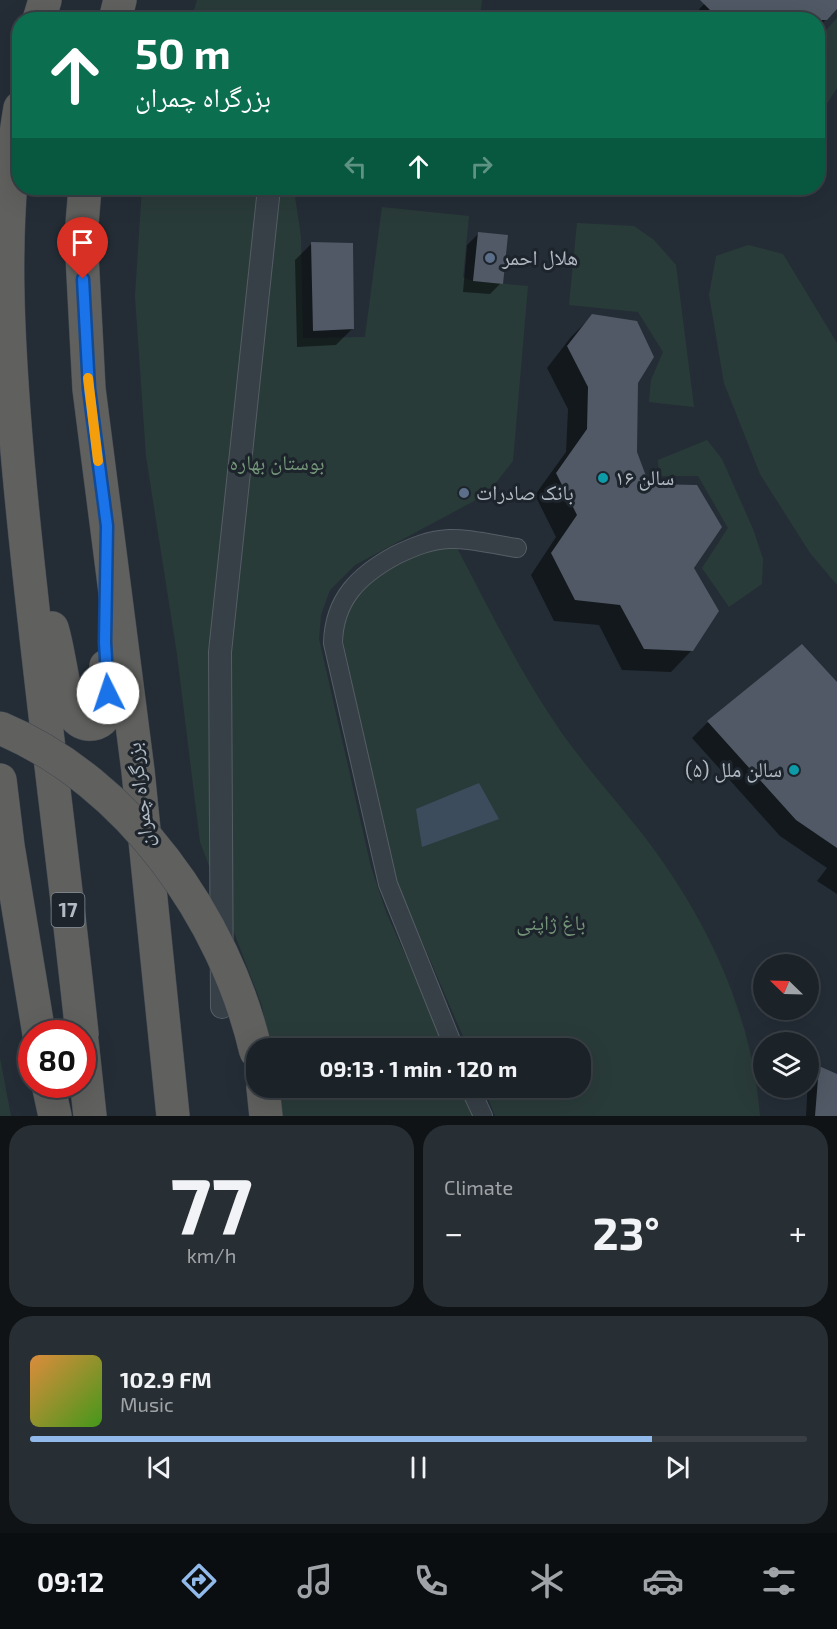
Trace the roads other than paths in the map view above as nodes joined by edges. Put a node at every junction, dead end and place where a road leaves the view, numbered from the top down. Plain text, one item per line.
1 (12, 157) edge
2 (84, 195) edge
3 (268, 195) edge
4 (5, 243) junction
5 (0, 280) edge
6 (107, 526) junction
7 (26, 546) junction
8 (518, 548) dead end
9 (0, 728) edge
10 (0, 780) edge
11 (4, 837) edge
12 (222, 1007) dead end
13 (37, 1020) edge
14 (80, 1020) edge
15 (252, 1038) edge
16 (450, 1038) edge
17 (51, 1098) edge
18 (88, 1098) edge
19 (264, 1098) edge
20 (475, 1098) edge
21 (55, 1116) edge
22 (90, 1116) edge
23 (173, 1116) edge
24 (266, 1116) edge
25 (483, 1116) edge

1 - 4 highway, 17
2 - 6 highway, بزرگراه چمران
3 - 12 street
4 - 5 highway
4 - 7 highway, 17
6 - 7 highway
6 - 23 highway, بزرگراه چمران
7 - 14 highway, 17
8 - 16 street
9 - 15 highway, bridge
10 - 11 highway
11 - 13 highway
17 - 21 highway
18 - 22 highway
19 - 24 highway
20 - 25 street

